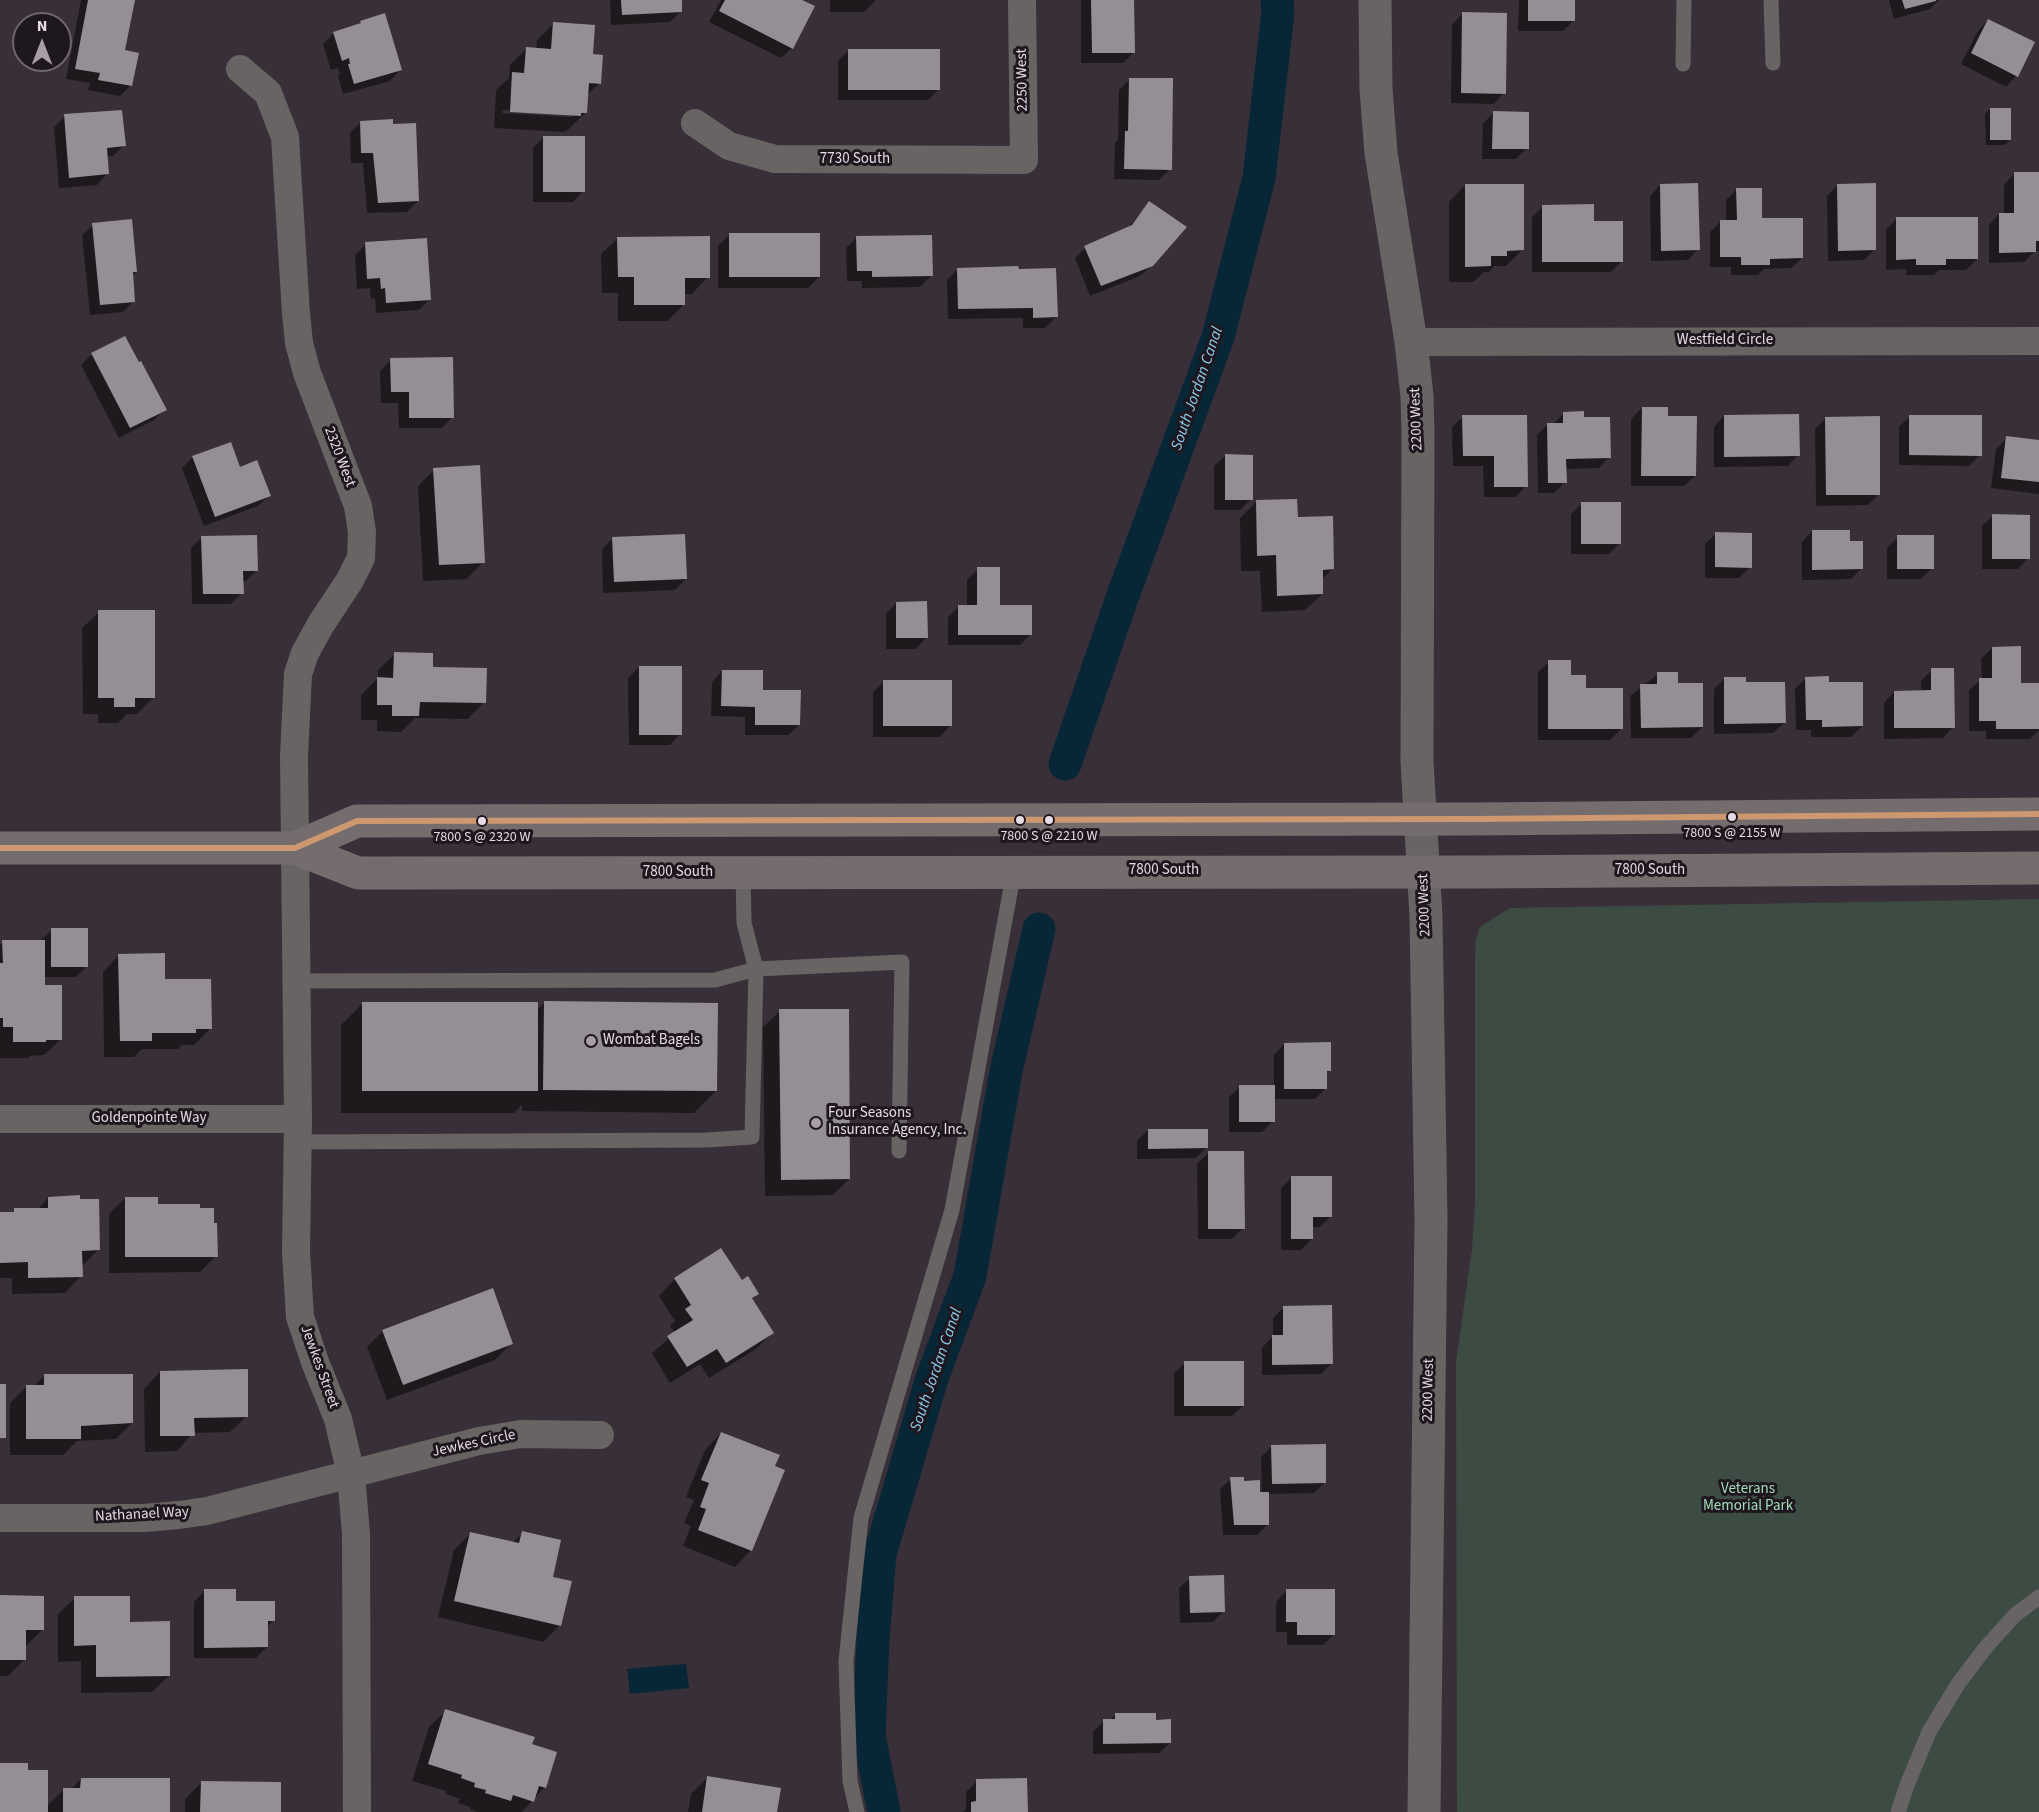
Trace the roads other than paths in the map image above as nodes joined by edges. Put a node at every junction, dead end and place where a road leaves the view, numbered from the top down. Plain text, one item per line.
1 (1022, 0) edge
2 (1375, 0) edge
3 (1684, 0) edge
4 (1771, 0) edge
5 (1773, 63) dead end
6 (1683, 64) dead end
7 (240, 69) dead end
8 (695, 123) dead end
9 (1024, 160) joint
10 (2039, 341) edge
11 (1411, 342) junction
12 (2039, 814) edge
13 (1421, 818) junction
14 (0, 848) edge
15 (295, 848) junction
16 (2039, 868) edge
17 (1014, 871) junction
18 (1423, 871) junction
19 (743, 873) junction
20 (756, 969) junction
21 (297, 981) junction
22 (0, 1119) edge
23 (298, 1130) junction
24 (899, 1151) dead end
25 (600, 1435) dead end
26 (351, 1474) junction
27 (0, 1518) edge
28 (2039, 1597) edge
29 (357, 1812) edge
30 (857, 1812) edge
31 (1424, 1812) edge
32 (1898, 1812) edge

1 - 9 street, 2250 West
2 - 11 street, 2200 West
3 - 6 lane
4 - 5 lane
7 - 15 street, 2320 West
8 - 9 street, 7730 South
10 - 11 street, Westfield Circle
11 - 13 street, 2200 West
12 - 13 main road, 7800 South
13 - 15 main road, 7800 South
13 - 18 street, 2200 West
14 - 15 main road, 7800 South
15 - 19 main road, 7800 South
15 - 21 street, Jewkes Street
16 - 18 main road, 7800 South
17 - 18 main road, 7800 South
17 - 19 main road, 7800 South
17 - 30 lane
18 - 31 street, 2200 West
19 - 20 lane
20 - 21 lane
20 - 23 lane
20 - 24 lane
21 - 23 street, Jewkes Street
22 - 23 street, Goldenpointe Way
23 - 26 street, Jewkes Street
25 - 26 street, Jewkes Circle
26 - 27 street, Nathanael Way
26 - 29 street, Jewkes Street
28 - 32 lane

